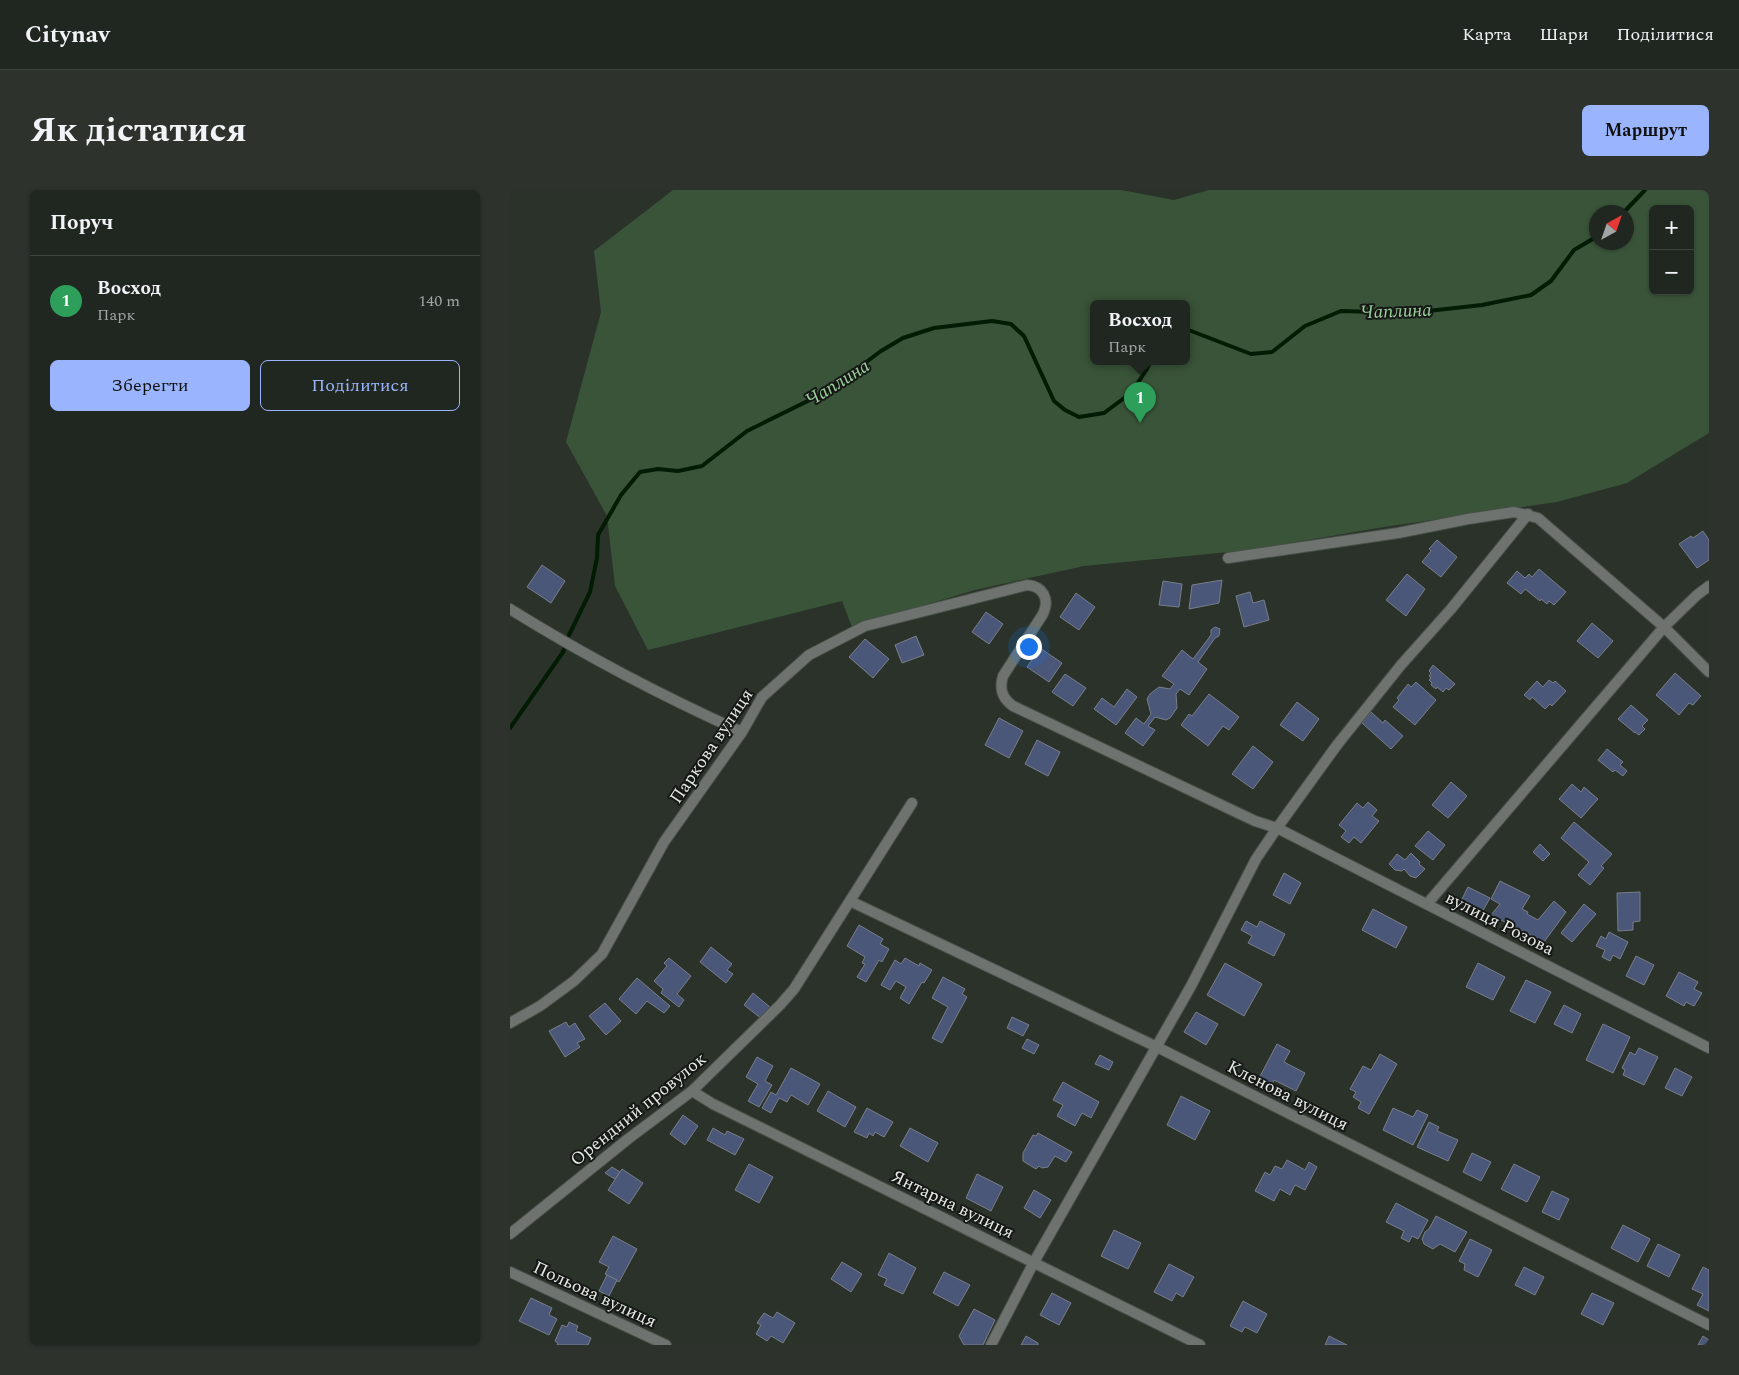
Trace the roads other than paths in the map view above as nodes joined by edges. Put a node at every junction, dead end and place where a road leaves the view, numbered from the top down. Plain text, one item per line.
1 (1528, 514) junction
2 (1228, 558) dead end
3 (1709, 586) edge
4 (1042, 592) joint
5 (510, 609) edge
6 (1664, 628) junction
7 (1709, 672) edge
8 (742, 732) junction
9 (912, 803) dead end
10 (1277, 828) junction
11 (850, 901) junction
12 (1427, 904) junction
13 (510, 1023) edge
14 (1157, 1047) junction
15 (1709, 1048) edge
16 (692, 1091) junction
17 (510, 1234) edge
18 (1034, 1262) junction
19 (510, 1272) edge
20 (1709, 1325) edge
21 (666, 1345) edge
22 (991, 1345) edge
23 (1200, 1345) edge

1 - 2 street
1 - 6 street
1 - 10 street
3 - 6 street
4 - 8 street, Паркова вулиця
4 - 10 street, вулиця Розова
5 - 8 street
6 - 7 street
6 - 12 street
8 - 13 street, Паркова вулиця
9 - 11 street, Орендний провулок
10 - 12 street, вулиця Розова
10 - 14 street
11 - 14 street, Кленова вулиця
11 - 16 street, Орендний провулок
12 - 15 street, вулиця Розова
14 - 18 street
14 - 20 street, Кленова вулиця
16 - 17 street, Орендний провулок
16 - 18 street, Янтарна вулиця
18 - 22 street
18 - 23 street, Янтарна вулиця
19 - 21 street, Польова вулиця

